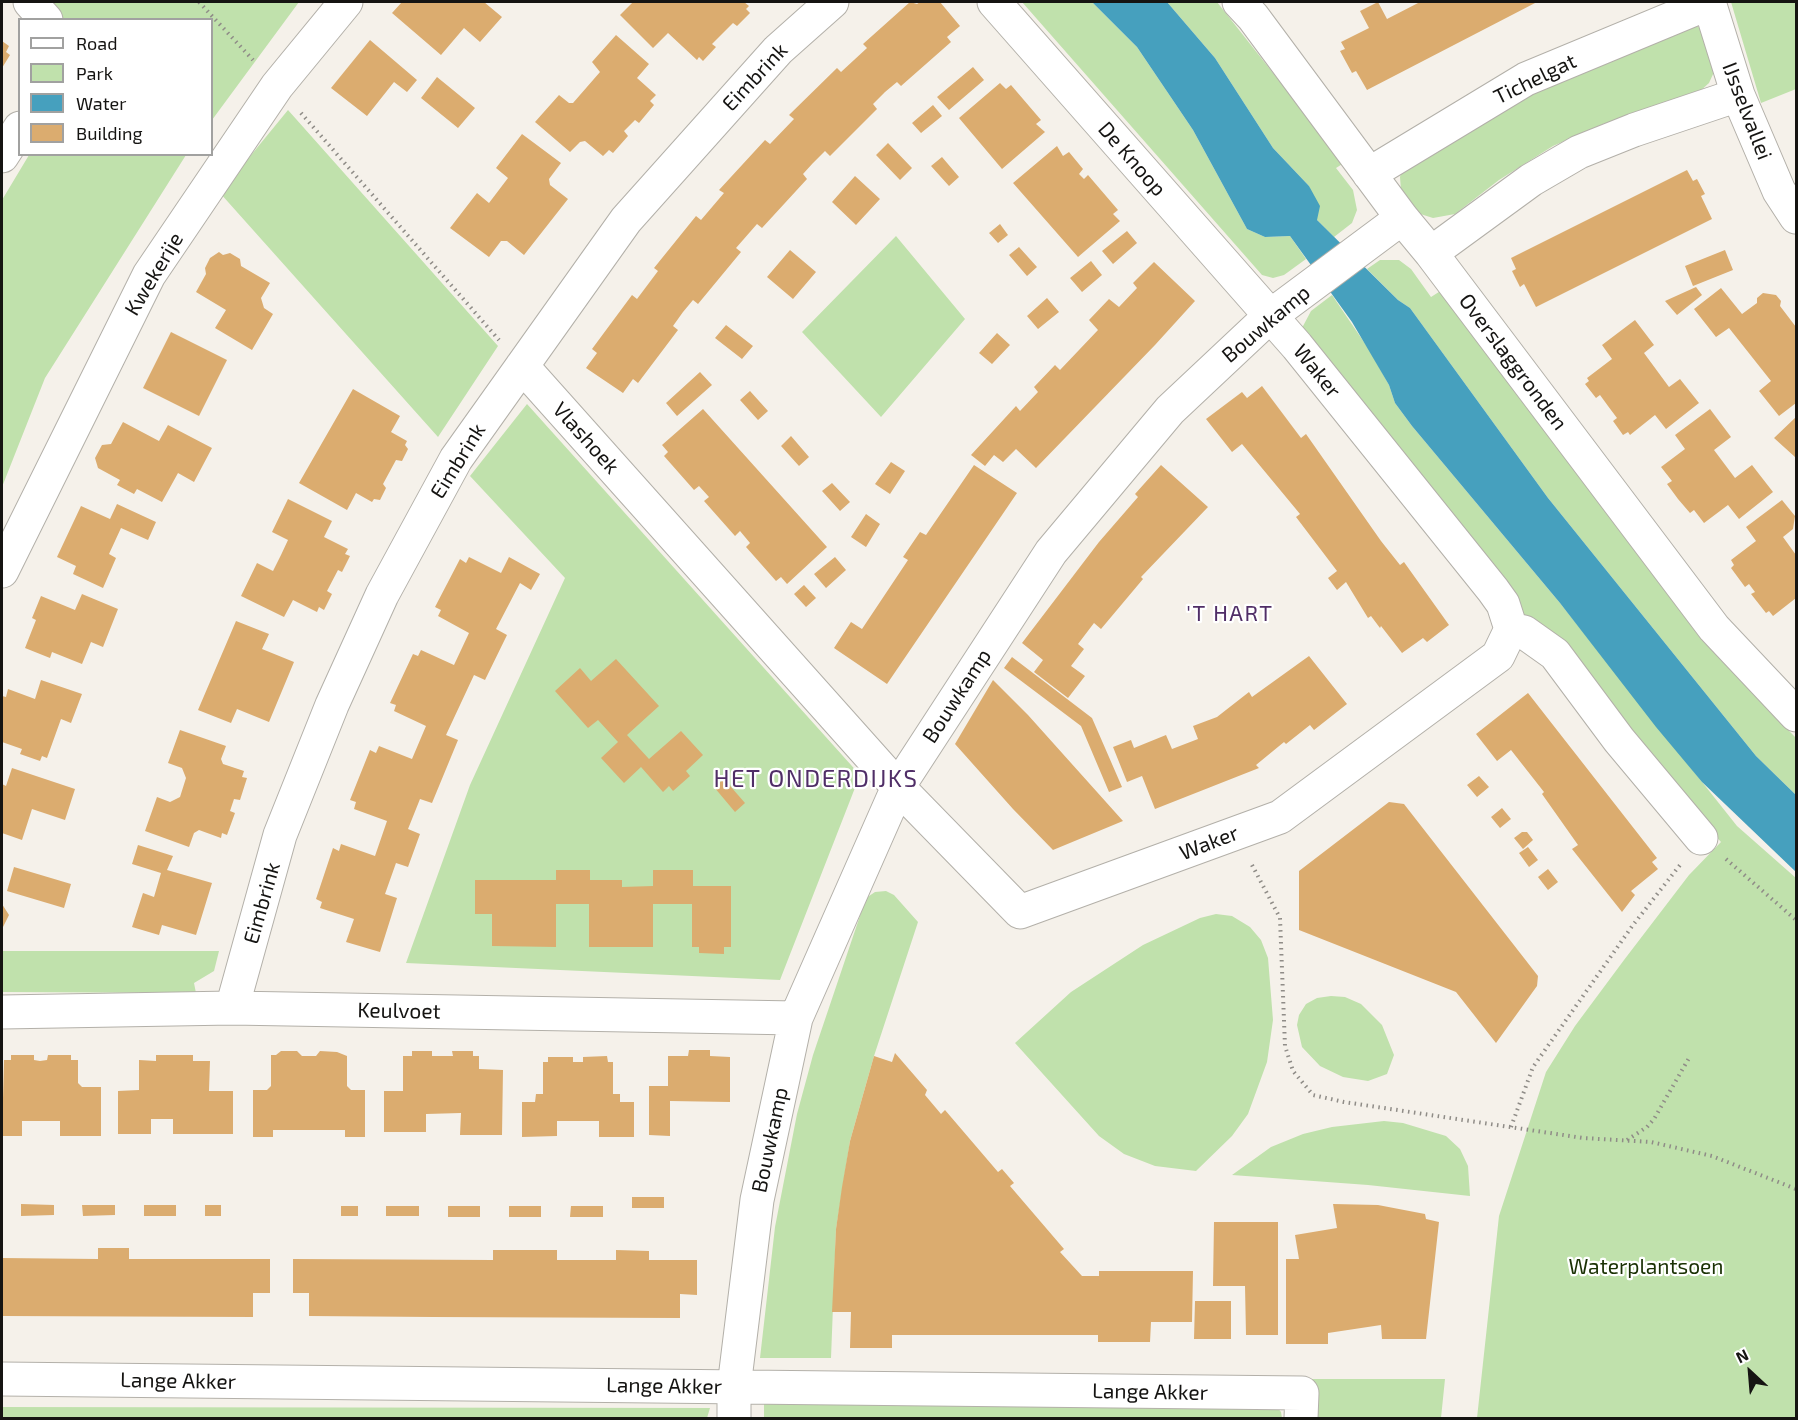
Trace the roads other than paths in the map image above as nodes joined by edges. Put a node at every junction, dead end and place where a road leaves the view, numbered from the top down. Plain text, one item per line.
1 (30, 2) edge
2 (346, 2) edge
3 (832, 2) edge
4 (994, 2) edge
5 (1239, 2) edge
6 (1709, 2) edge
7 (44, 18) edge
8 (1738, 95) junction
9 (18, 131) edge
10 (2, 156) edge
11 (1369, 174) junction
12 (1797, 217) edge
13 (1402, 218) junction
14 (1431, 253) junction
15 (1269, 316) junction
16 (522, 366) junction
17 (2, 571) edge
18 (1511, 629) junction
19 (1797, 715) edge
20 (898, 787) junction
21 (1701, 838) road end
22 (232, 1008) junction
23 (2, 1012) edge
24 (796, 1018) junction
25 (2, 1379) edge
26 (734, 1403) edge
27 (1301, 1419) edge

1 - 7 street
2 - 17 street, Kwekerije
3 - 16 street, Eimbrink
4 - 15 street, De Knoop
5 - 11 street, Overslaggronden
6 - 8 street, IJsselvallei
6 - 11 street, Tichelgat
8 - 12 street, IJsselvallei
8 - 14 street
9 - 10 street
11 - 13 street, Overslaggronden
13 - 14 street, Overslaggronden
13 - 15 street, Bouwkamp
14 - 19 street, Overslaggronden
15 - 18 street, Waker
15 - 20 street, Bouwkamp
16 - 20 street, Vlashoek
16 - 22 street, Eimbrink
18 - 20 street, Waker
18 - 21 street
20 - 24 street, Bouwkamp
22 - 23 street, Keulvoet
22 - 24 street, Keulvoet
24 - 26 street, Bouwkamp
25 - 26 street, Lange Akker
26 - 27 street, Lange Akker

